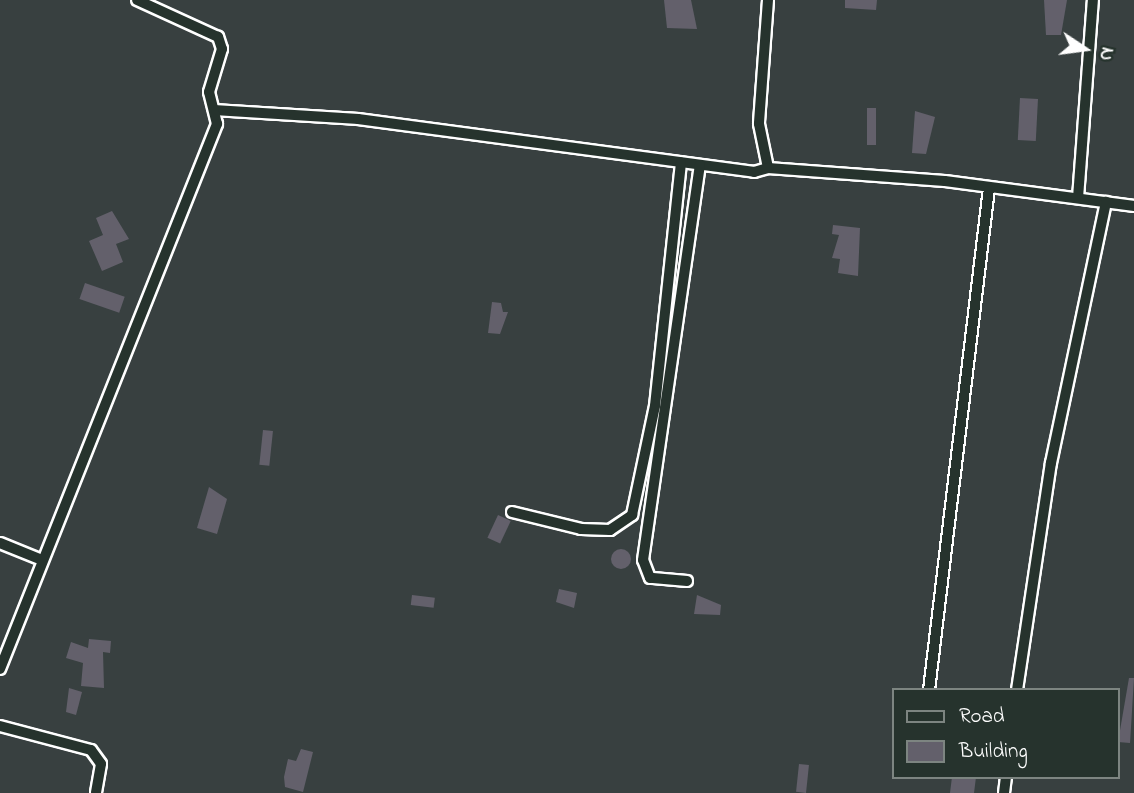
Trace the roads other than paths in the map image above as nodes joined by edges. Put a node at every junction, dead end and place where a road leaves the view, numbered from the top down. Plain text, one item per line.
1 (136, 0) edge
2 (768, 0) edge
3 (1093, 0) edge
4 (215, 110) junction
5 (681, 162) junction
6 (701, 165) junction
7 (768, 168) junction
8 (989, 188) junction
9 (1078, 198) junction
10 (1105, 202) junction
11 (1134, 206) edge
12 (512, 512) dead end
13 (0, 543) edge
14 (42, 559) junction
15 (687, 581) dead end
16 (0, 669) edge
17 (929, 688) edge
18 (1017, 688) edge
19 (0, 726) edge
20 (96, 793) edge

1 - 4 street
2 - 7 street
3 - 9 street
4 - 5 street
4 - 14 street
5 - 6 street
5 - 12 street
6 - 7 street
6 - 15 street
7 - 8 street
8 - 9 street
8 - 17 street
9 - 10 street
10 - 11 street
10 - 18 street
13 - 14 street
14 - 16 street
19 - 20 street

